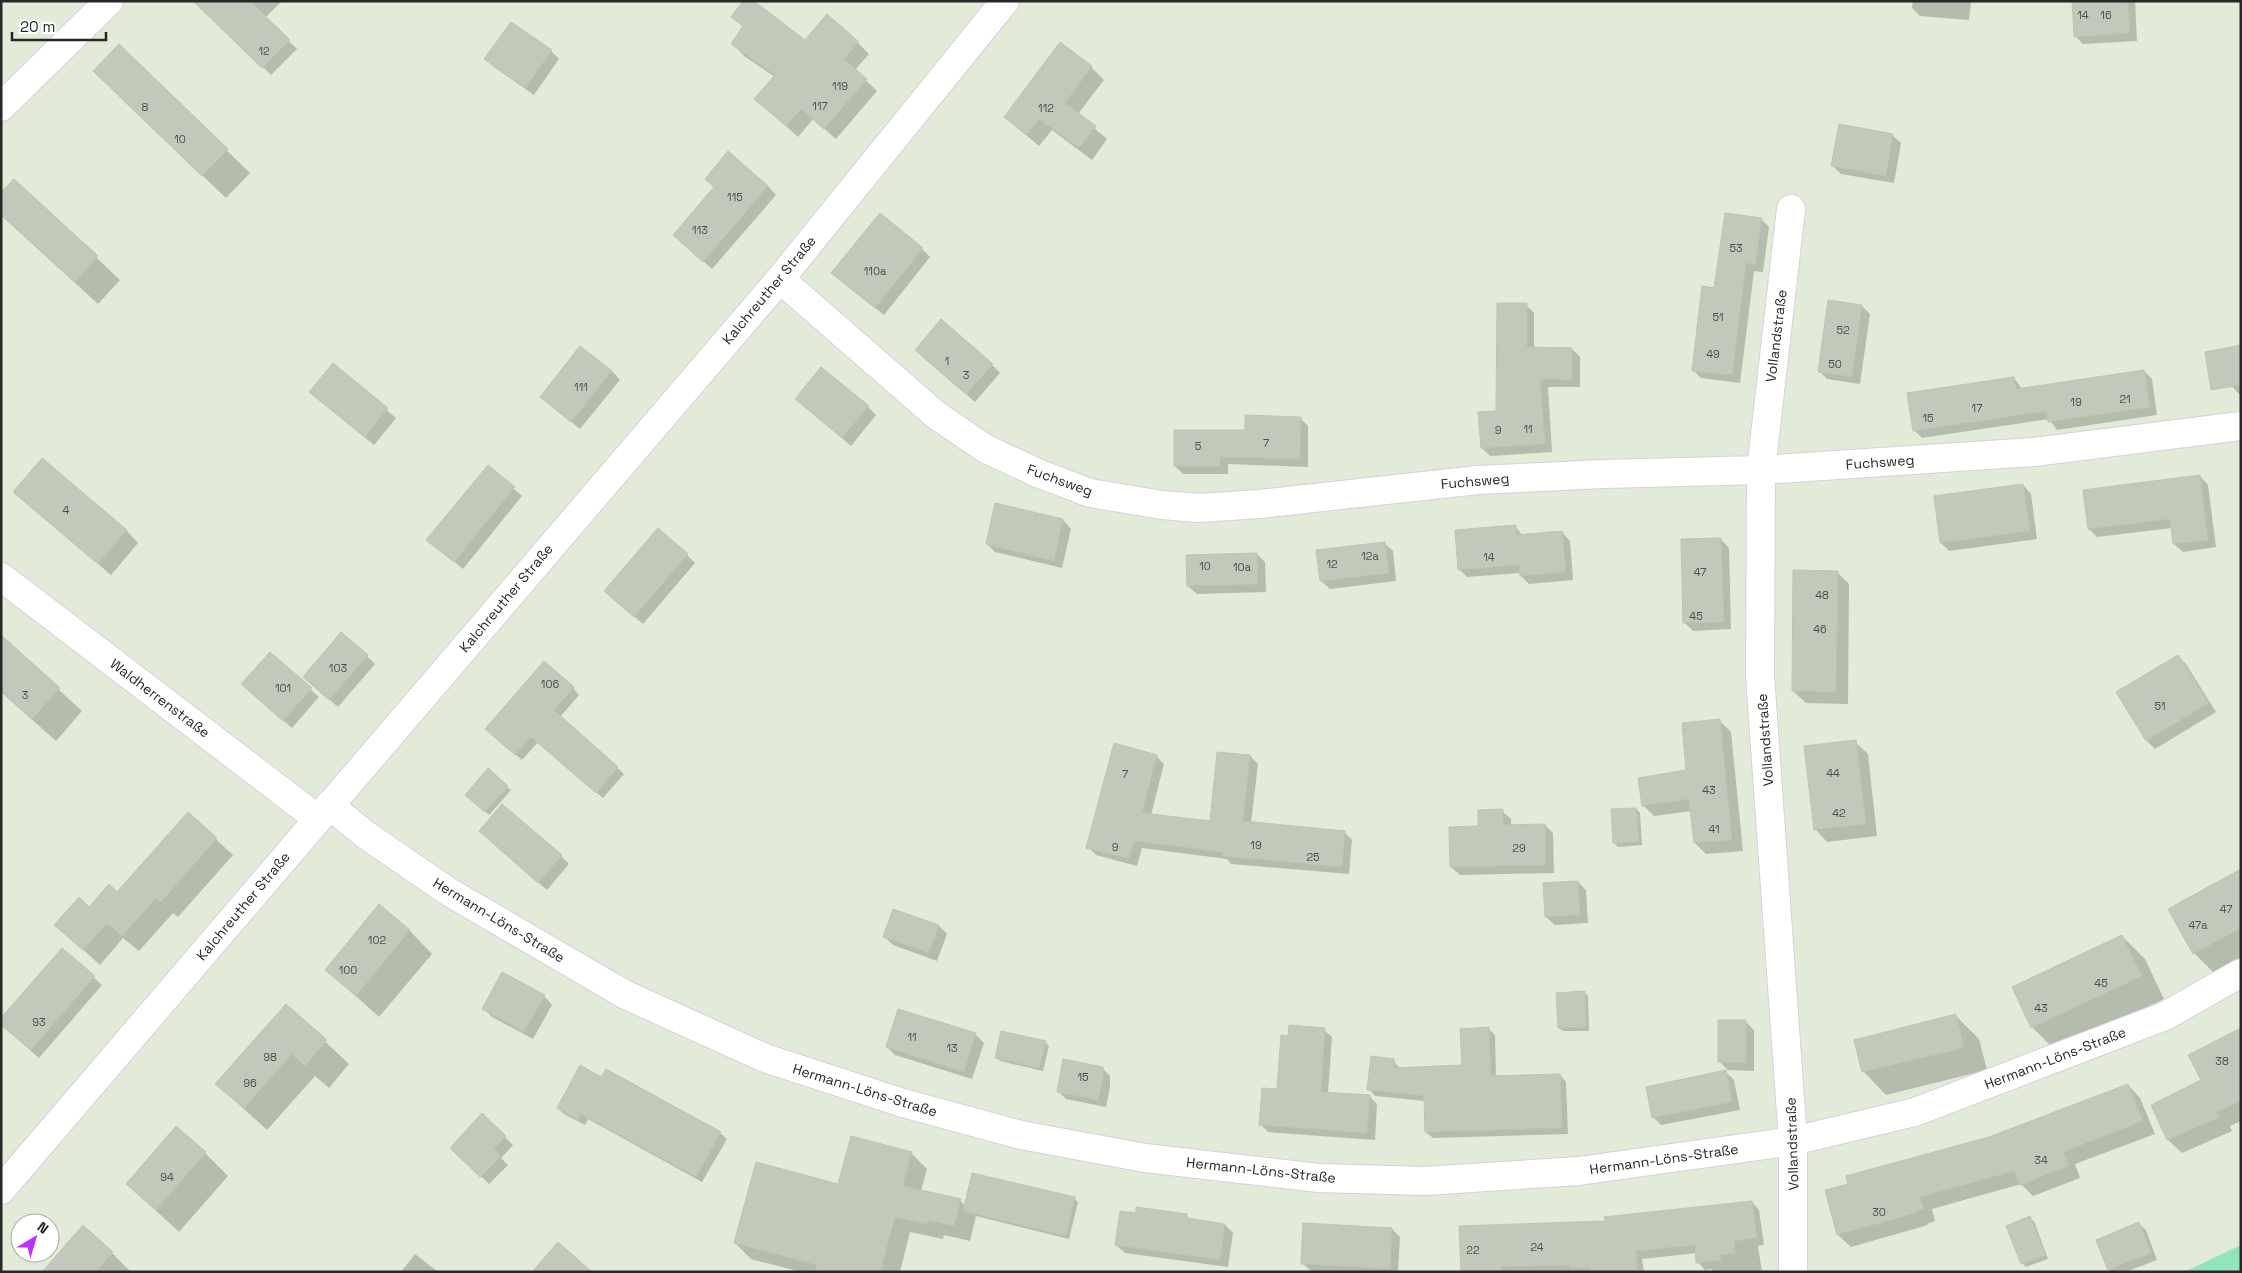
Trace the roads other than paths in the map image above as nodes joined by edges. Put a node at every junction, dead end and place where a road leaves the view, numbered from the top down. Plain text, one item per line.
1 (109, 1) edge
2 (1005, 1) edge
3 (1, 107) edge
4 (1791, 209) dead end
5 (780, 279) junction
6 (2241, 426) edge
7 (1760, 470) junction
8 (1, 577) edge
9 (323, 812) junction
10 (2241, 973) edge
11 (1793, 1141) junction
12 (1, 1190) edge
13 (1793, 1272) edge

1 - 3 street
2 - 5 street, Kalchreuther Straße
4 - 7 street, Vollandstraße
5 - 7 street, Fuchsweg
5 - 9 street, Kalchreuther Straße
6 - 7 street, Fuchsweg
7 - 11 street, Vollandstraße
8 - 9 street, Waldherrenstraße
9 - 11 street, Hermann-Löns-Straße
9 - 12 street, Kalchreuther Straße
10 - 11 street, Hermann-Löns-Straße
11 - 13 street, Vollandstraße

